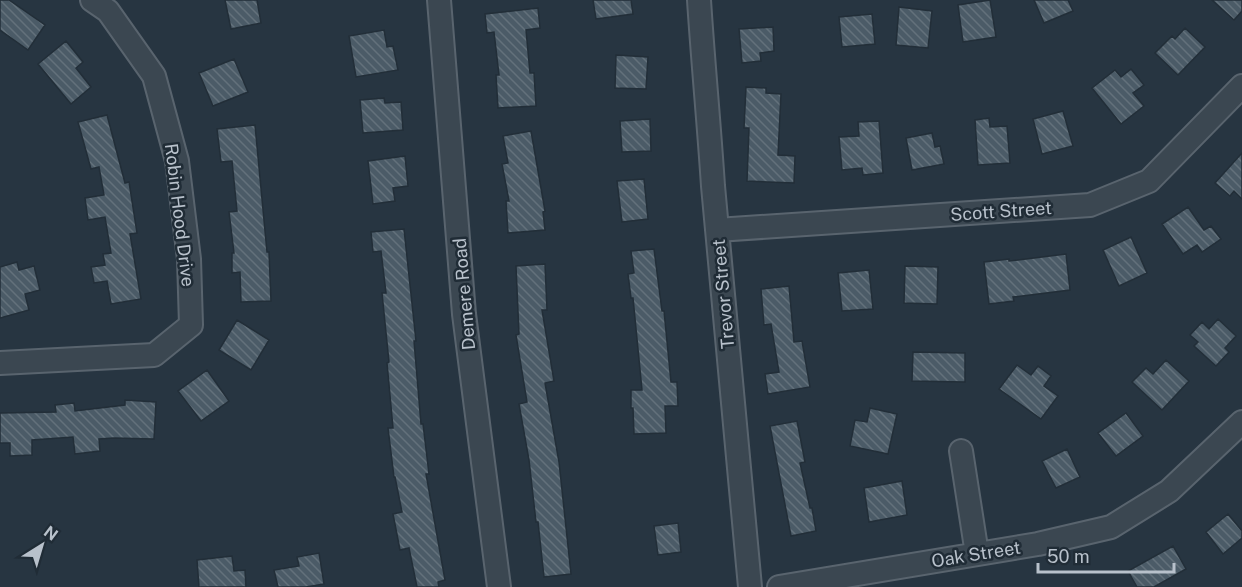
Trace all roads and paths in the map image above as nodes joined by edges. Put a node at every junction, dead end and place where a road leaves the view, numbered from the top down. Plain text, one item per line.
1 (92, 0) edge
2 (439, 0) edge
3 (699, 0) edge
4 (1242, 86) edge
5 (717, 230) junction
6 (0, 363) edge
7 (1242, 422) edge
8 (962, 451) dead end
9 (977, 554) junction
10 (499, 587) edge
11 (750, 587) edge
12 (779, 587) edge

1 - 6 street, Robin Hood Drive
2 - 10 street, Demere Road
3 - 5 street, Trevor Street
4 - 5 street, Scott Street
5 - 11 street, Trevor Street
7 - 9 street, Oak Street
8 - 9 street
9 - 12 street, Oak Street

